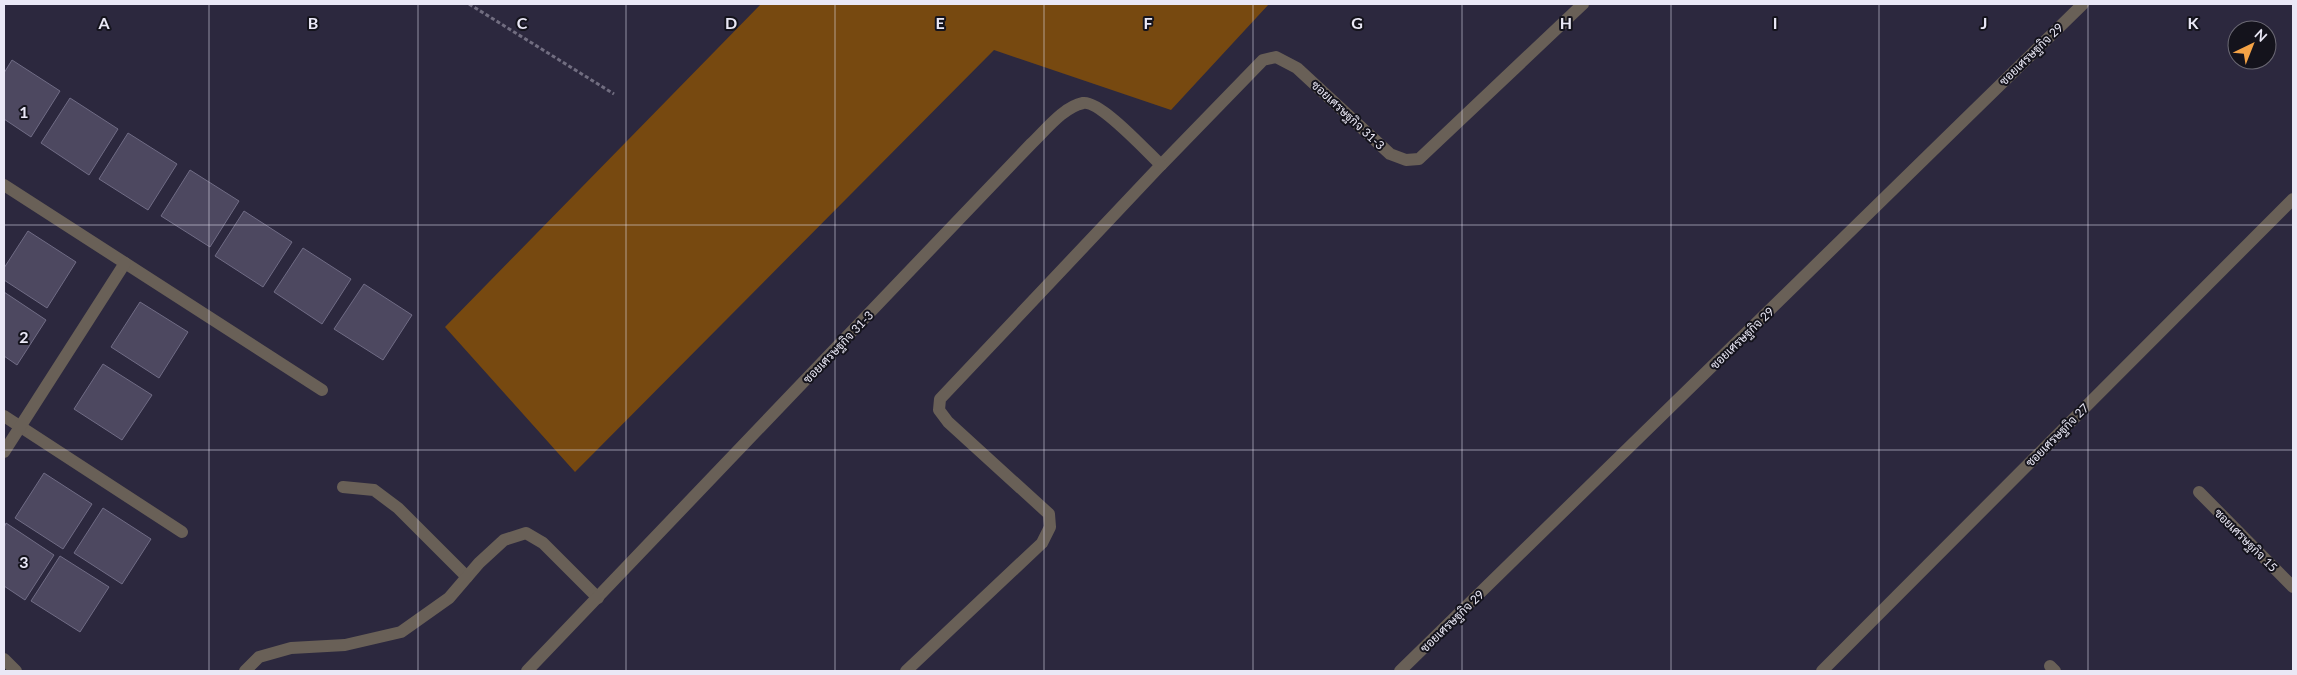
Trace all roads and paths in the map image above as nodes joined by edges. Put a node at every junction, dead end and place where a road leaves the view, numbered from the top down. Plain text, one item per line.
1 (469, 4) edge
2 (1583, 4) edge
3 (2083, 4) edge
4 (614, 94) dead end
5 (1161, 165) junction
6 (4, 185) edge
7 (2293, 199) edge
8 (126, 263) junction
9 (322, 390) dead end
10 (4, 416) edge
11 (20, 426) junction
12 (4, 452) edge
13 (344, 487) dead end
14 (2198, 492) dead end
15 (182, 532) dead end
16 (467, 577) junction
17 (2293, 587) edge
18 (598, 598) junction
19 (4, 659) edge
20 (16, 671) edge
21 (245, 671) edge
22 (527, 671) edge
23 (906, 671) edge
24 (1400, 671) edge
25 (1822, 671) edge

1 - 4 path
2 - 5 street, ซอยเศรษฐกิจ 31-3
3 - 24 street, ซอยเศรษฐกิจ 29
5 - 18 street, ซอยเศรษฐกิจ 31-3
5 - 23 street, ซอยเศรษฐกิจ 31-3
6 - 8 street
7 - 25 street, ซอยเศรษฐกิจ 27
8 - 9 street
8 - 11 street
10 - 11 street
11 - 12 street
11 - 15 street
13 - 16 street
14 - 17 street, ซอยเศรษฐกิจ 15
16 - 18 street
16 - 21 street
18 - 22 street, ซอยเศรษฐกิจ 31-3
19 - 20 street

